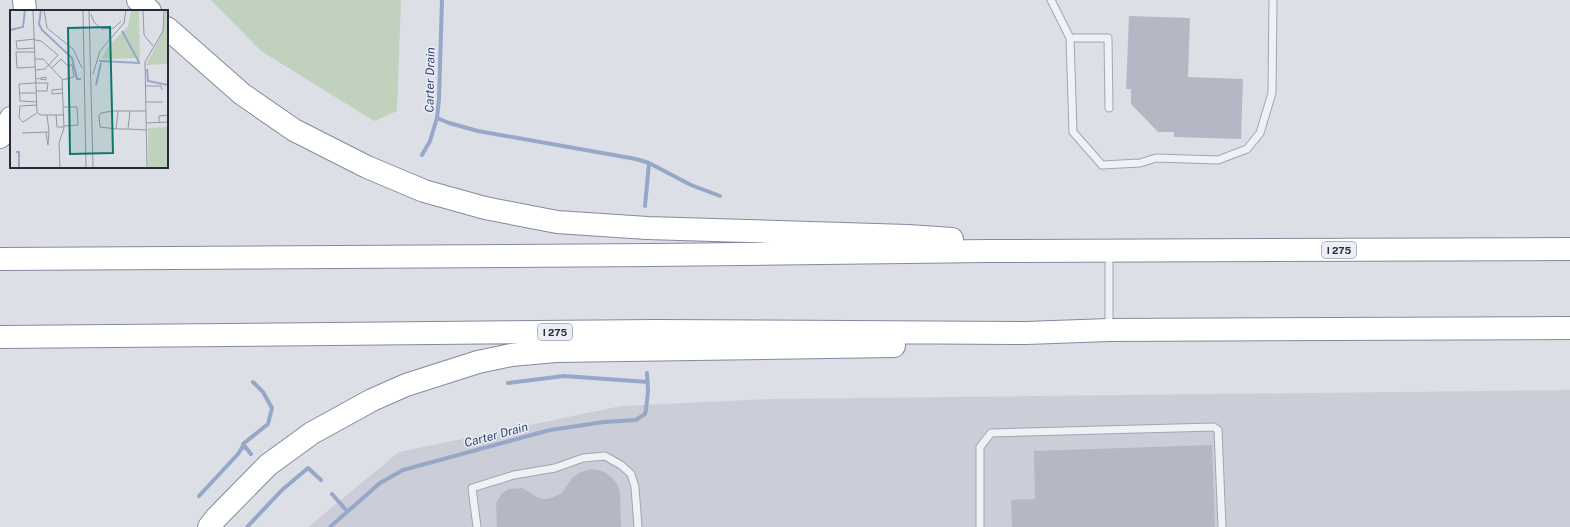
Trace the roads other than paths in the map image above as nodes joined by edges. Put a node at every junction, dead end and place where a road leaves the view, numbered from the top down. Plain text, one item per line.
1 (24, 0) edge
2 (138, 0) edge
3 (1051, 0) edge
4 (1273, 0) edge
5 (25, 10) edge
6 (149, 10) edge
7 (168, 29) edge
8 (1070, 38) junction
9 (1109, 108) dead end
10 (10, 120) edge
11 (0, 137) edge
12 (1570, 249) edge
13 (1109, 250) junction
14 (987, 251) junction
15 (0, 260) edge
16 (1570, 328) edge
17 (1109, 330) junction
18 (1026, 333) junction
19 (0, 337) edge
20 (208, 527) edge
21 (477, 527) edge
22 (638, 527) edge
23 (980, 527) edge
24 (1222, 527) edge

1 - 5 highway
2 - 6 highway
3 - 8 lane
4 - 8 lane
7 - 14 highway
8 - 9 lane
10 - 11 highway
12 - 13 highway, I 275
13 - 14 highway, I 275
13 - 17 lane
14 - 15 highway, I 275
16 - 17 highway, I 275
17 - 18 highway, I 275
18 - 19 highway, I 275
18 - 20 highway
21 - 22 lane
23 - 24 lane

